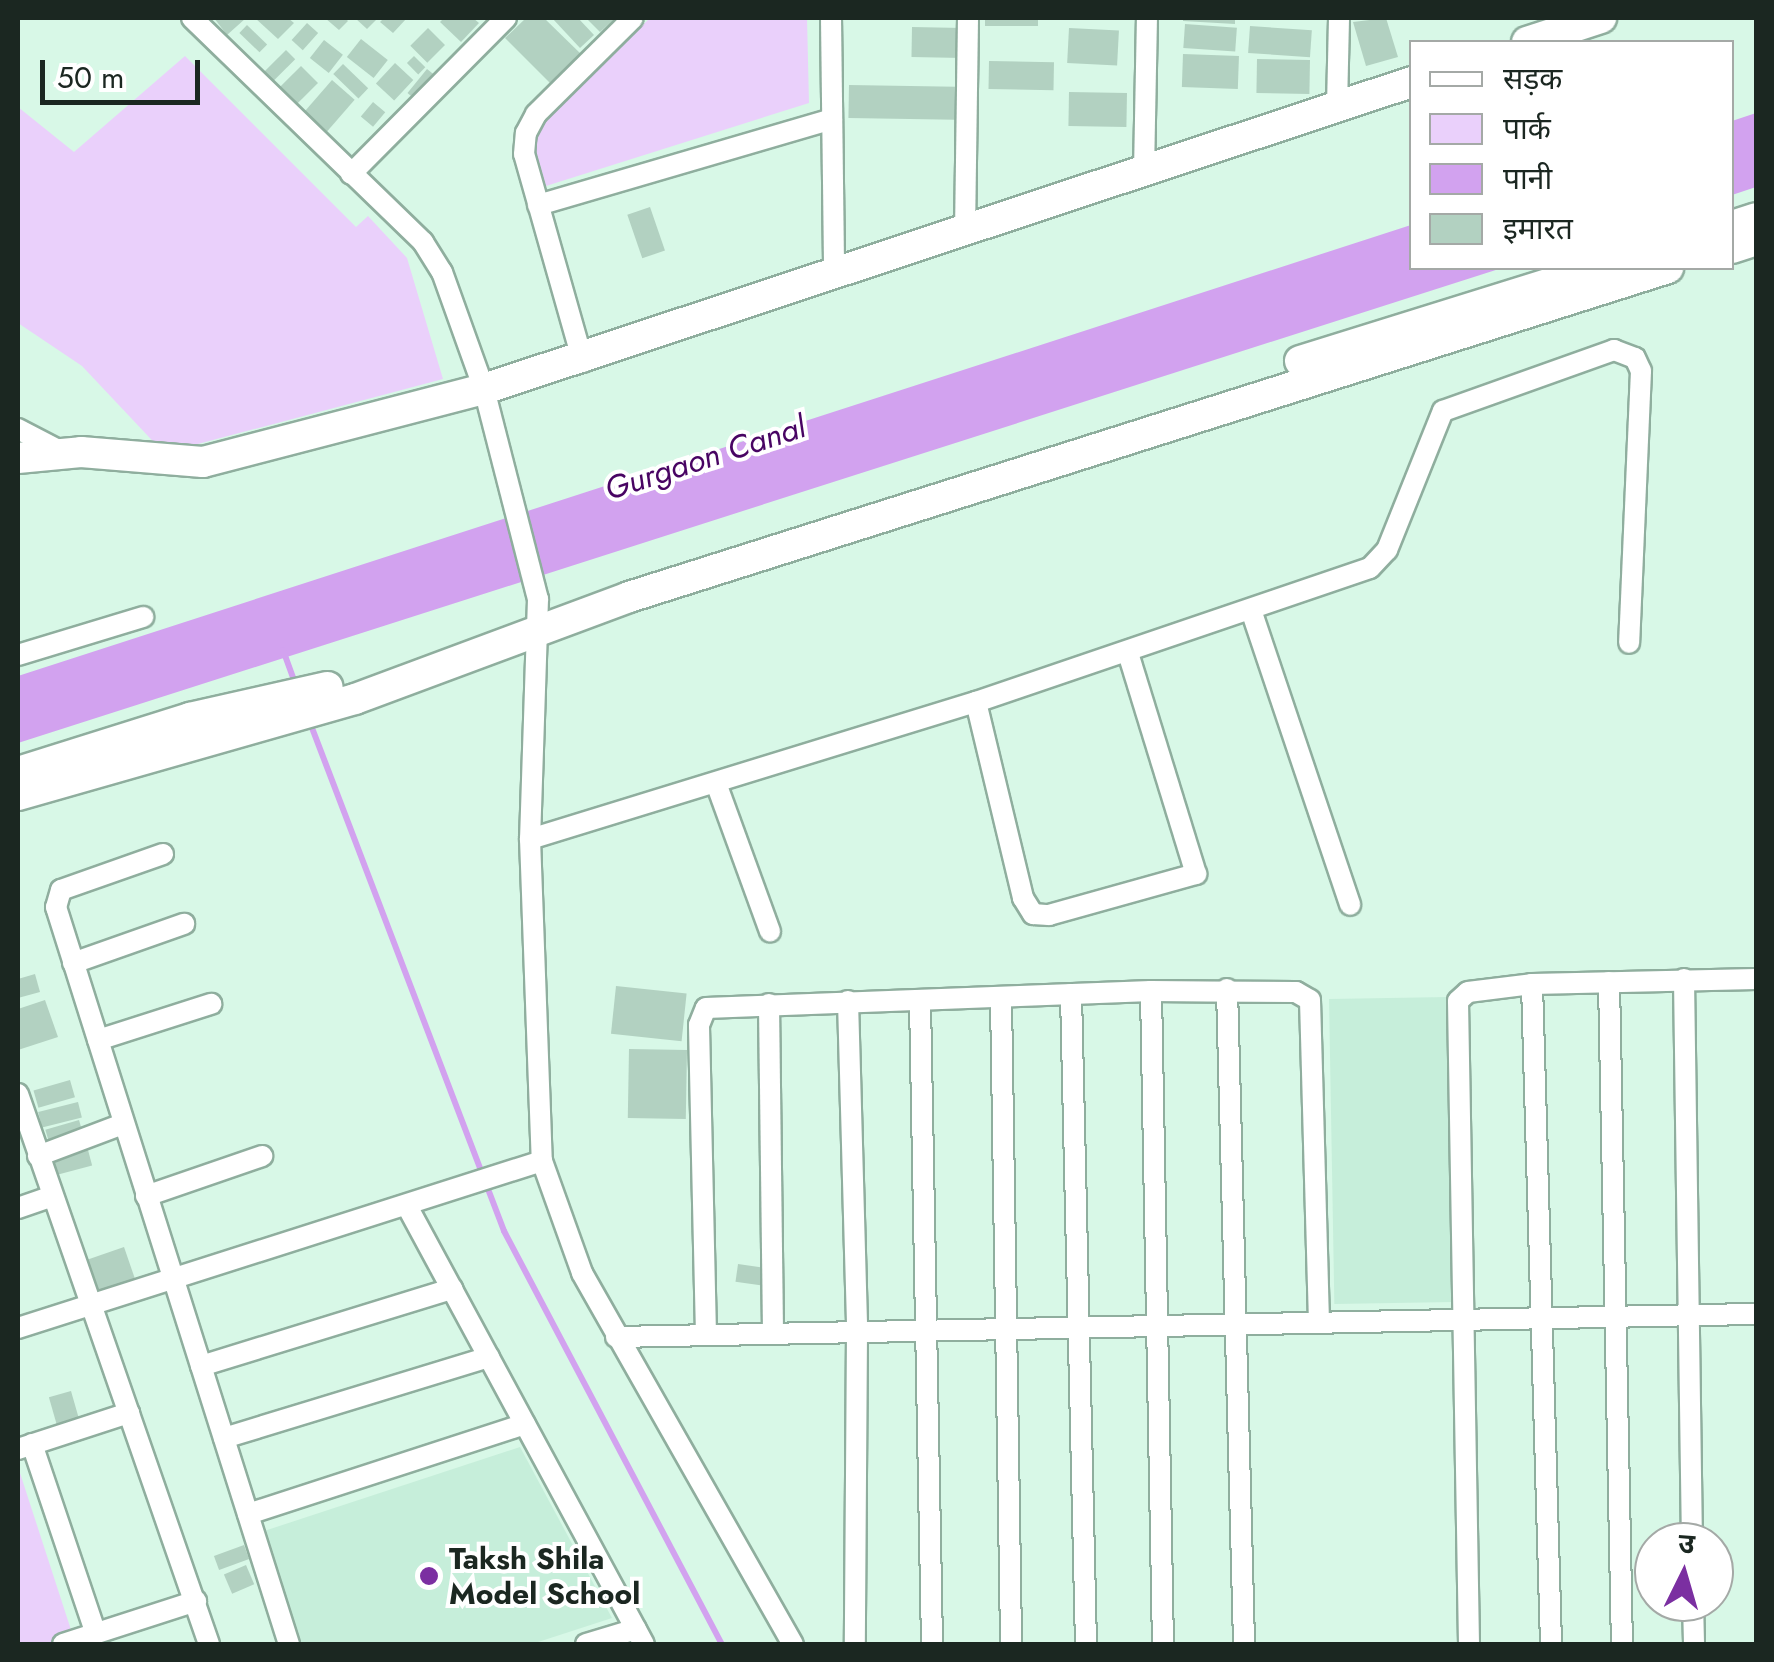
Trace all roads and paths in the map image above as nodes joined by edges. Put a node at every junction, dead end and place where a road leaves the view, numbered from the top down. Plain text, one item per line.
1 (192, 18) edge
2 (506, 18) edge
3 (633, 18) edge
4 (831, 18) edge
5 (968, 18) edge
6 (1147, 18) edge
7 (1338, 18) edge
8 (1601, 18) edge
9 (1533, 40) edge
10 (1409, 83) edge
11 (1337, 107) junction
12 (832, 119) junction
13 (1144, 172) junction
14 (351, 174) junction
15 (538, 205) junction
16 (965, 233) junction
17 (1592, 270) edge
18 (1661, 270) edge
19 (834, 277) junction
20 (583, 362) junction
21 (484, 389) junction
22 (18, 429) edge
23 (62, 452) junction
24 (18, 458) edge
25 (537, 610) junction
26 (1252, 610) junction
27 (144, 617) dead end
28 (1628, 643) dead end
29 (1128, 653) junction
30 (18, 656) edge
31 (976, 702) junction
32 (271, 714) junction
33 (18, 772) edge
34 (716, 783) junction
35 (18, 794) edge
36 (530, 838) junction
37 (163, 854) dead end
38 (1350, 904) dead end
39 (184, 924) dead end
40 (770, 931) dead end
41 (74, 962) junction
42 (1684, 979) junction
43 (1756, 979) edge
44 (1609, 982) junction
45 (1532, 984) junction
46 (1227, 989) junction
47 (1151, 991) junction
48 (1071, 994) junction
49 (1001, 997) junction
50 (848, 1001) junction
51 (920, 1001) junction
52 (211, 1004) dead end
53 (769, 1004) junction
54 (98, 1040) junction
55 (19, 1103) edge
56 (124, 1124) junction
57 (38, 1156) junction
58 (262, 1156) dead end
59 (542, 1161) junction
60 (52, 1196) junction
61 (146, 1196) junction
62 (407, 1206) junction
63 (18, 1208) edge
64 (174, 1279) junction
65 (452, 1289) junction
66 (89, 1306) junction
67 (1756, 1314) edge
68 (1688, 1315) junction
69 (1616, 1316) junction
70 (1462, 1318) junction
71 (1540, 1318) junction
72 (1318, 1322) junction
73 (1235, 1324) junction
74 (1160, 1325) junction
75 (1080, 1327) junction
76 (18, 1328) edge
77 (1005, 1329) junction
78 (928, 1330) junction
79 (857, 1332) junction
80 (773, 1334) junction
81 (706, 1335) junction
82 (616, 1337) junction
83 (489, 1357) junction
84 (201, 1366) junction
85 (129, 1412) junction
86 (525, 1424) junction
87 (224, 1438) junction
88 (25, 1446) edge
89 (248, 1514) junction
90 (1692, 1522) edge
91 (196, 1602) junction
92 (96, 1634) junction
93 (640, 1636) edge
94 (62, 1644) edge
95 (209, 1644) edge
96 (289, 1644) edge
97 (586, 1644) edge
98 (792, 1644) edge
99 (855, 1644) edge
100 (932, 1644) edge
101 (1011, 1644) edge
102 (1086, 1644) edge
103 (1163, 1644) edge
104 (1244, 1644) edge
105 (1469, 1644) edge
106 (1551, 1644) edge
107 (1622, 1644) edge

1 - 14 street
2 - 14 street
3 - 15 street
4 - 12 street
5 - 16 street
6 - 13 street
7 - 11 street
8 - 9 main road
10 - 11 main road
11 - 13 main road
12 - 15 street
12 - 19 street
13 - 16 main road
14 - 21 street
15 - 20 street
16 - 19 main road
17 - 25 main road
18 - 25 main road
19 - 20 main road
20 - 21 main road
21 - 23 main road
21 - 25 street
22 - 23 street
23 - 24 main road
25 - 32 main road
25 - 36 street
26 - 28 street
26 - 29 street
26 - 38 street
27 - 30 street
29 - 31 street
29 - 31 street
31 - 34 street
32 - 33 main road
32 - 35 main road
34 - 36 street
34 - 40 street
36 - 59 street
37 - 41 street
39 - 41 street
41 - 54 street
42 - 43 street
42 - 44 street
42 - 68 street
44 - 45 street
44 - 69 street
45 - 70 street
45 - 71 street
46 - 47 street
46 - 72 street
46 - 73 street
47 - 48 street
47 - 74 street
48 - 49 street
48 - 75 street
49 - 51 street
49 - 77 street
50 - 51 street
50 - 53 street
50 - 79 street
51 - 78 street
52 - 54 street
53 - 80 street
53 - 81 street
54 - 56 street
55 - 57 street
56 - 57 street
56 - 61 street
57 - 60 street
58 - 61 street
59 - 62 street
59 - 82 street
60 - 63 street
60 - 66 street
61 - 64 street
62 - 64 street
62 - 65 street
64 - 66 street
64 - 84 street
65 - 83 street
65 - 84 street
66 - 76 street
66 - 85 street
67 - 68 street
68 - 69 street
68 - 90 street
69 - 71 street
69 - 107 street
70 - 71 street
70 - 72 street
70 - 105 street
71 - 106 street
72 - 73 street
73 - 74 street
73 - 104 street
74 - 75 street
74 - 103 street
75 - 77 street
75 - 102 street
77 - 78 street
77 - 101 street
78 - 79 street
78 - 100 street
79 - 80 street
79 - 99 street
80 - 81 street
81 - 82 street
82 - 98 street
83 - 86 street
83 - 87 street
84 - 87 street
85 - 88 street
85 - 91 street
86 - 89 street
86 - 93 street
87 - 89 street
88 - 92 street
89 - 96 street
91 - 92 street
91 - 95 street
92 - 94 street
93 - 97 street

